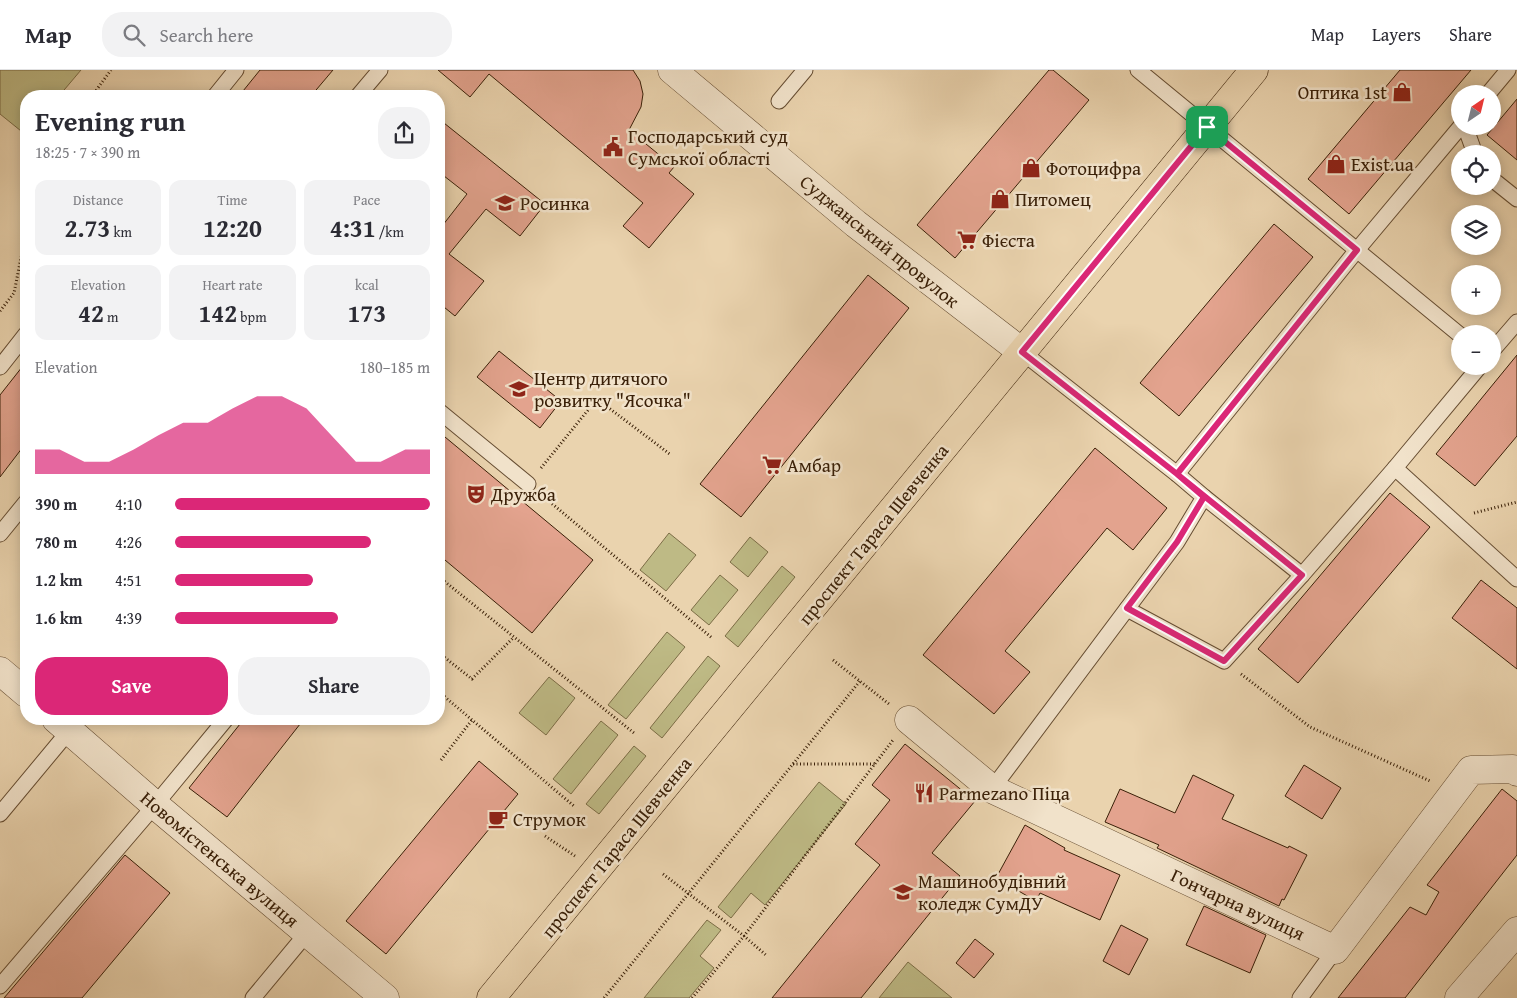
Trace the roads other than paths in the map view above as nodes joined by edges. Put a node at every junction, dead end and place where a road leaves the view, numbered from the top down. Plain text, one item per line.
1 (236, 70) edge
2 (380, 70) edge
3 (672, 70) edge
4 (805, 70) edge
5 (1138, 70) edge
6 (1254, 70) edge
7 (1508, 70) edge
8 (1496, 85) edge
9 (220, 90) edge
10 (363, 90) edge
11 (779, 101) dead end
12 (1207, 127) junction
13 (1453, 135) edge
14 (1501, 186) edge
15 (1517, 199) edge
16 (1357, 250) junction
17 (1517, 322) edge
18 (1451, 328) edge
19 (1501, 341) edge
20 (20, 342) edge
21 (1022, 352) junction
22 (0, 367) edge
23 (1472, 375) edge
24 (445, 416) edge
25 (1395, 468) junction
26 (1177, 474) junction
27 (528, 484) road end
28 (1204, 497) junction
29 (20, 509) edge
30 (0, 534) edge
31 (1302, 575) junction
32 (1517, 579) edge
33 (1127, 608) junction
34 (0, 671) edge
35 (20, 688) edge
36 (909, 720) road end
37 (67, 725) edge
38 (70, 725) edge
39 (221, 725) edge
40 (1517, 772) edge
41 (992, 789) junction
42 (155, 805) junction
43 (0, 814) edge
44 (1517, 931) edge
45 (307, 933) junction
46 (1336, 950) junction
47 (0, 986) edge
48 (253, 998) edge
49 (386, 998) edge
50 (491, 998) edge
51 (1300, 998) edge
52 (1458, 998) edge

1 - 9 lane
2 - 10 lane
3 - 21 street, Суджанський провулок
4 - 11 lane
5 - 12 lane
6 - 12 main road, проспект Тараса Шевченка
7 - 8 lane
12 - 16 lane
12 - 21 main road, проспект Тараса Шевченка
13 - 16 lane
14 - 15 lane
16 - 18 lane
16 - 26 lane
17 - 19 lane
20 - 22 lane
21 - 26 lane
21 - 50 main road, проспект Тараса Шевченка
23 - 25 lane
24 - 27 lane
25 - 31 lane
25 - 32 lane
26 - 28 lane
28 - 31 lane
28 - 33 lane
29 - 30 lane
31 - 33 lane
33 - 41 lane
34 - 35 street
36 - 41 street, Гончарна вулиця
37 - 43 lane
38 - 42 street, Новомістенська вулиця
39 - 42 lane
40 - 46 street
41 - 46 street, Гончарна вулиця
42 - 45 street, Новомістенська вулиця
42 - 47 lane
44 - 52 street
45 - 48 lane
45 - 49 street, Новомістенська вулиця
46 - 51 lane

